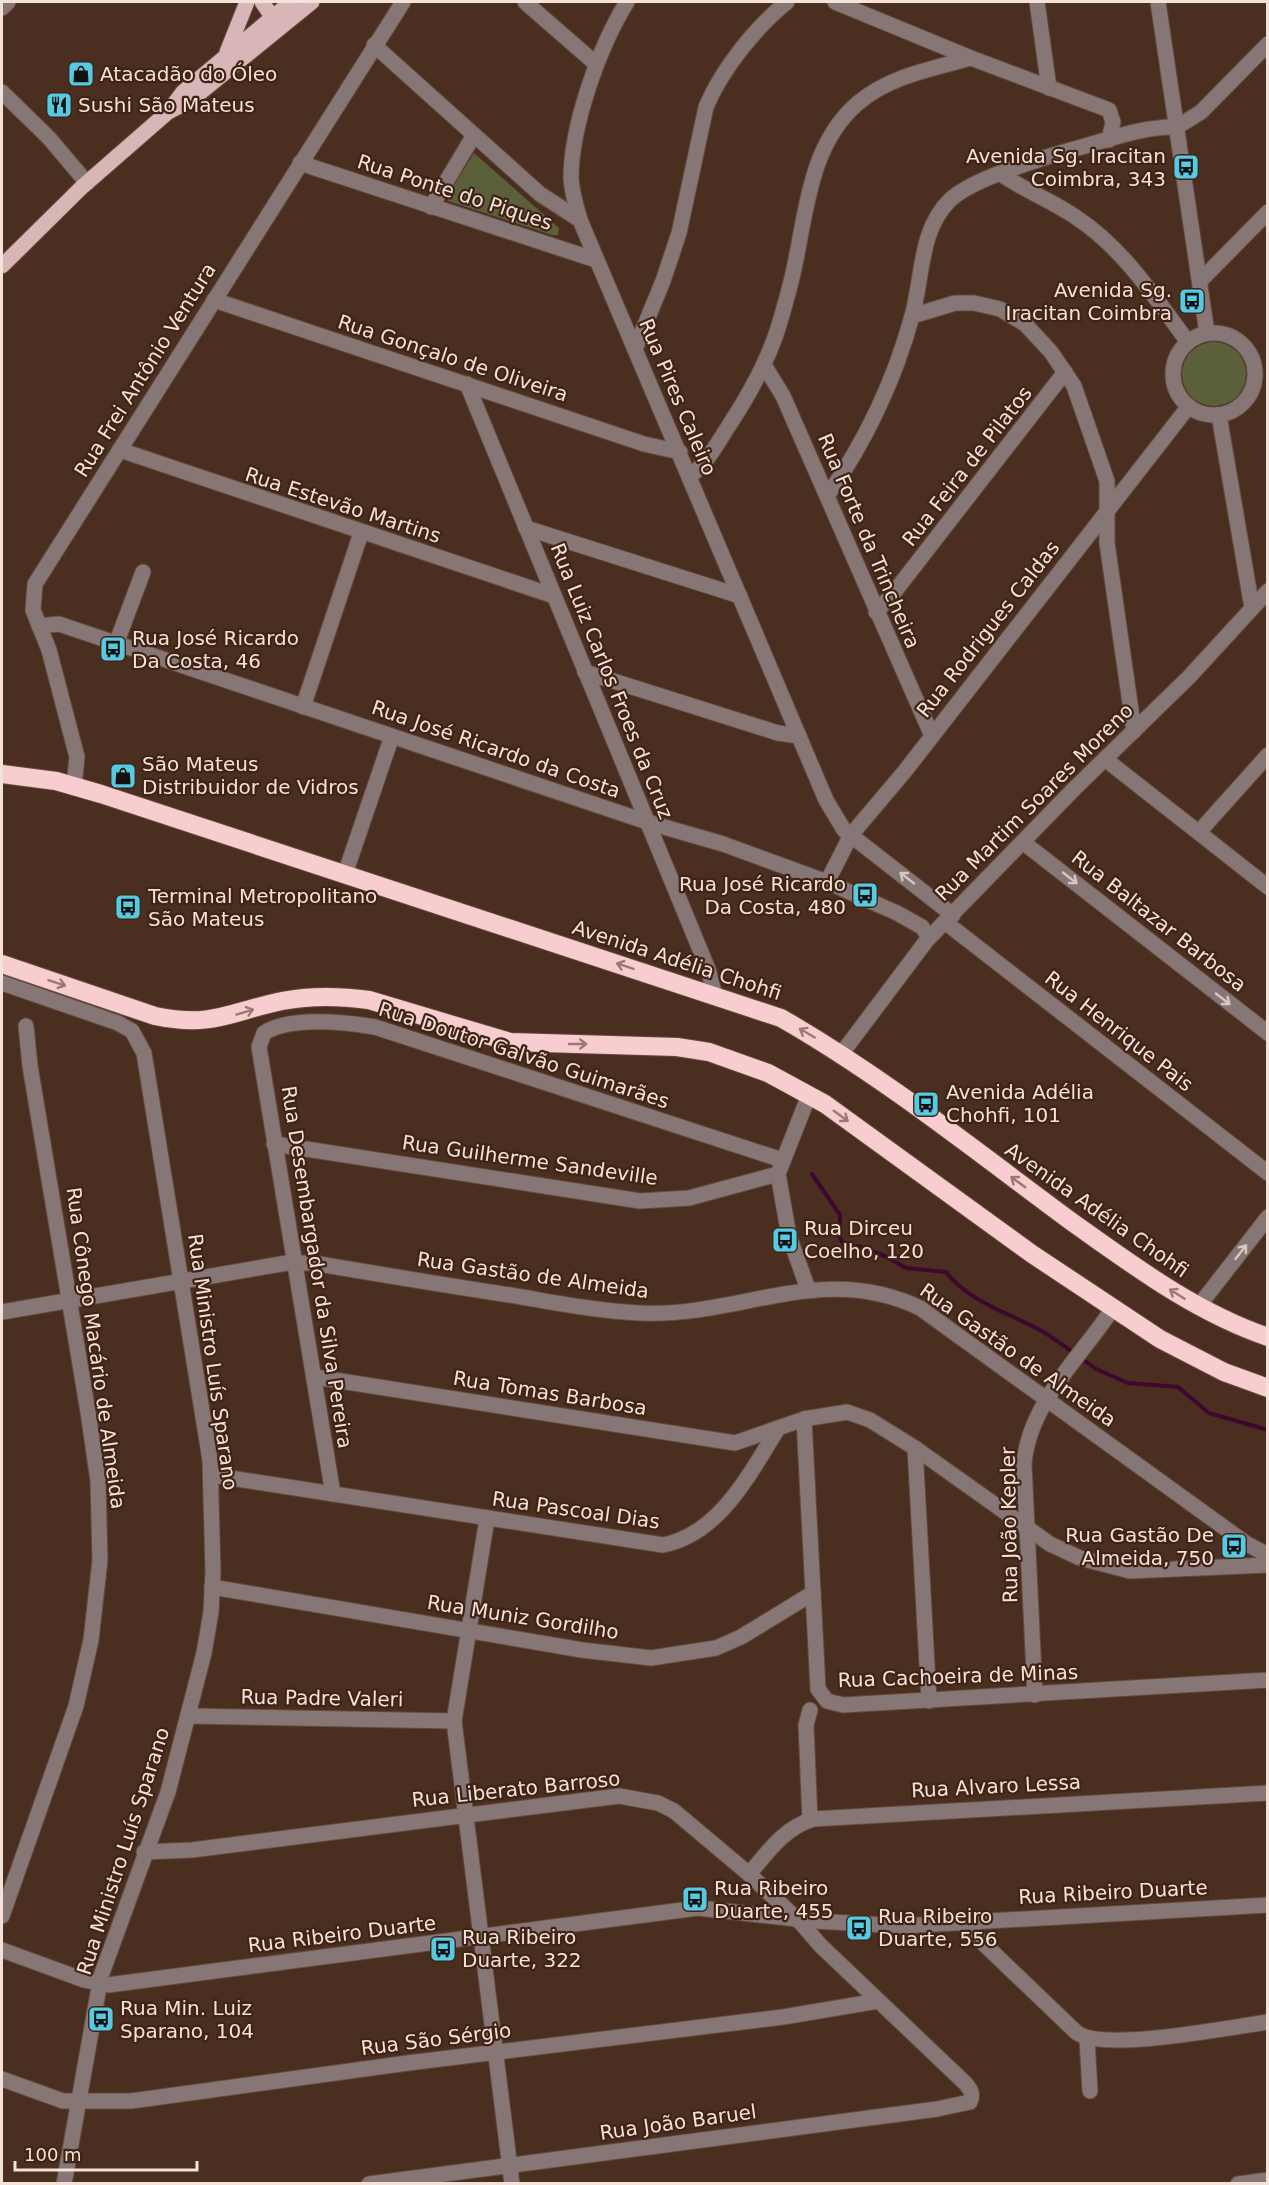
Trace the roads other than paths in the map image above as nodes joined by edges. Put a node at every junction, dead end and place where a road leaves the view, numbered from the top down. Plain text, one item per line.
1 (8, 2) edge
2 (247, 2) edge
3 (262, 2) edge
4 (291, 2) edge
5 (312, 2) edge
6 (403, 2) edge
7 (525, 2) edge
8 (627, 2) edge
9 (787, 2) edge
10 (835, 2) edge
11 (1037, 2) edge
12 (1158, 2) edge
13 (2, 8) edge
14 (276, 22) junction
15 (1268, 44) edge
16 (374, 45) junction
17 (225, 55) junction
18 (971, 58) junction
19 (595, 63) junction
20 (1049, 88) junction
21 (2, 92) edge
22 (168, 111) junction
23 (1177, 127) junction
24 (474, 135) junction
25 (1109, 140) junction
26 (300, 163) junction
27 (1000, 174) junction
28 (87, 183) junction
29 (432, 207) junction
30 (1268, 212) edge
31 (580, 219) junction
32 (596, 260) junction
33 (2, 266) edge
34 (1200, 280) junction
35 (214, 300) junction
36 (912, 316) junction
37 (1207, 333) junction
38 (1188, 342) junction
39 (635, 349) junction
40 (764, 364) junction
41 (1065, 372) junction
42 (1262, 374) edge
43 (467, 384) junction
44 (1189, 406) junction
45 (1219, 415) junction
46 (120, 450) junction
47 (680, 452) junction
48 (690, 476) junction
49 (827, 496) junction
50 (1107, 510) junction
51 (526, 528) junction
52 (361, 533) junction
53 (143, 572) dead end
54 (1268, 591) edge
55 (554, 596) junction
56 (740, 596) junction
57 (1252, 609) junction
58 (876, 612) junction
59 (39, 626) junction
60 (116, 644) junction
61 (585, 672) junction
62 (303, 706) junction
63 (1134, 730) junction
64 (392, 736) junction
65 (799, 736) junction
66 (932, 736) junction
67 (1268, 754) edge
68 (1105, 759) junction
69 (2, 774) edge
70 (74, 787) junction
71 (647, 822) junction
72 (1199, 832) junction
73 (851, 835) junction
74 (1024, 843) junction
75 (345, 874) junction
76 (827, 882) junction
77 (1268, 887) edge
78 (949, 918) junction
79 (929, 937) junction
80 (2, 964) edge
81 (2, 983) edge
82 (715, 996) junction
83 (26, 1026) dead end
84 (1268, 1033) edge
85 (259, 1047) joint
86 (842, 1053) junction
87 (809, 1095) junction
88 (274, 1144) junction
89 (780, 1167) junction
90 (1268, 1173) edge
91 (1268, 1217) edge
92 (294, 1263) junction
93 (181, 1282) junction
94 (808, 1289) junction
95 (70, 1300) junction
96 (1197, 1307) junction
97 (1113, 1308) junction
98 (2, 1312) edge
99 (1268, 1337) edge
100 (315, 1377) junction
101 (1268, 1388) edge
102 (1048, 1399) junction
103 (804, 1419) junction
104 (777, 1430) junction
105 (915, 1448) junction
106 (211, 1475) junction
107 (333, 1494) junction
108 (487, 1519) junction
109 (1028, 1529) junction
110 (1268, 1555) edge
111 (1268, 1565) edge
112 (212, 1587) junction
113 (813, 1593) junction
114 (468, 1630) junction
115 (1268, 1680) edge
116 (1035, 1695) junction
117 (928, 1701) junction
118 (810, 1710) dead end
119 (189, 1716) junction
120 (454, 1721) junction
121 (1268, 1792) edge
122 (466, 1815) junction
123 (810, 1820) junction
124 (144, 1852) junction
125 (749, 1874) junction
126 (1268, 1905) edge
127 (2, 1916) edge
128 (795, 1918) junction
129 (960, 1921) junction
130 (481, 1938) junction
131 (2, 1950) edge
132 (100, 1984) junction
133 (878, 2001) junction
134 (1268, 2022) edge
135 (1087, 2038) junction
136 (495, 2053) junction
137 (2, 2079) edge
138 (965, 2083) joint
139 (1090, 2091) dead end
140 (77, 2103) junction
141 (509, 2166) junction
142 (1268, 2180) edge
143 (63, 2184) edge
144 (369, 2184) edge
145 (512, 2184) edge
146 (1238, 2184) edge

1 - 13 street
2 - 17 main road
3 - 14 main road
4 - 14 main road
5 - 14 main road
6 - 16 street, Rua Frei Antônio Ventura
7 - 19 street
8 - 19 street, Rua Pires Caleiro
9 - 39 street
10 - 18 street
11 - 20 street
12 - 23 street
14 - 17 main road
14 - 22 main road
15 - 23 street
16 - 24 street
16 - 26 street, Rua Frei Antônio Ventura
17 - 22 main road
18 - 20 street
18 - 40 street
19 - 31 street, Rua Pires Caleiro
20 - 25 street
21 - 28 street
22 - 28 main road
23 - 25 street
23 - 34 street
24 - 29 street
24 - 31 street
25 - 27 street
26 - 29 street, Rua Ponte do Piques
26 - 35 street, Rua Frei Antônio Ventura
27 - 36 street
27 - 38 street
28 - 33 main road
29 - 32 street, Rua Ponte do Piques
30 - 34 street
31 - 32 street, Rua Pires Caleiro
32 - 39 street, Rua Pires Caleiro
34 - 37 street
35 - 43 street, Rua Gonçalo de Oliveira
35 - 46 street, Rua Frei Antônio Ventura
36 - 41 street
36 - 49 street
37 - 38 street
37 - 42 street
38 - 44 street
39 - 47 street, Rua Pires Caleiro
40 - 48 street
40 - 49 street, Rua Forte da Trincheira
41 - 50 street
41 - 58 street, Rua Feira de Pilatos
42 - 45 street
43 - 47 street, Rua Gonçalo de Oliveira
43 - 51 street, Rua Luiz Carlos Froes da Cruz
44 - 45 street
44 - 50 street, Rua Rodrigues Caldas
45 - 57 street
46 - 52 street, Rua Estevão Martins
46 - 59 street, Rua Frei Antônio Ventura
47 - 48 street, Rua Pires Caleiro
48 - 56 street, Rua Pires Caleiro
49 - 58 street, Rua Forte da Trincheira
50 - 63 street
50 - 66 street, Rua Rodrigues Caldas
51 - 55 street, Rua Luiz Carlos Froes da Cruz
51 - 56 street
52 - 55 street, Rua Estevão Martins
52 - 62 street
53 - 60 street
54 - 57 street, Rua Martim Soares Moreno
55 - 61 street, Rua Luiz Carlos Froes da Cruz
56 - 65 street, Rua Pires Caleiro
57 - 63 street, Rua Martim Soares Moreno
58 - 66 street, Rua Forte da Trincheira
59 - 60 street, Rua José Ricardo da Costa
59 - 70 street, Rua Frei Antônio Ventura
60 - 62 street, Rua José Ricardo da Costa
61 - 65 street
61 - 71 street, Rua Luiz Carlos Froes da Cruz
62 - 64 street, Rua José Ricardo da Costa
63 - 68 street, Rua Martim Soares Moreno
64 - 71 street, Rua José Ricardo da Costa
64 - 75 street
65 - 73 street, Rua Pires Caleiro
66 - 73 street, Rua Rodrigues Caldas
67 - 72 street
68 - 72 street
68 - 74 street, Rua Martim Soares Moreno
69 - 70 highway, Avenida Adélia Chohfi
70 - 75 highway, Avenida Adélia Chohfi
71 - 76 street, Rua José Ricardo da Costa
71 - 82 street, Rua Luiz Carlos Froes da Cruz
72 - 77 street
73 - 76 street, Rua Rodrigues Caldas
78 -> 73 street, Rua Henrique Pais
74 - 78 street, Rua Martim Soares Moreno
74 -> 84 street, Rua Baltazar Barbosa
82 -> 75 highway, Avenida Adélia Chohfi
76 - 79 street, Rua José Ricardo da Costa
78 - 79 street, Rua Martim Soares Moreno
78 - 90 street, Rua Henrique Pais
79 - 86 street, Rua Martim Soares Moreno
80 -> 87 highway
81 - 93 street, Rua Ministro Luís Sparano
86 -> 82 highway, Avenida Adélia Chohfi
83 - 95 street, Rua Cônego Macário de Almeida
85 - 88 street, Rua Desembargador da Silva Pereira
85 - 89 street, Rua Doutor Galvão Guimarães
96 -> 86 highway, Avenida Adélia Chohfi
87 - 89 street
87 -> 97 highway
88 - 89 street, Rua Guilherme Sandeville
88 - 92 street, Rua Desembargador da Silva Pereira
89 - 94 street
96 -> 91 street
92 - 93 street, Rua Gastão de Almeida
92 - 94 street, Rua Gastão de Almeida
92 - 100 street, Rua Desembargador da Silva Pereira
93 - 95 street, Rua Gastão de Almeida
93 - 106 street, Rua Ministro Luís Sparano
94 - 102 street, Rua Gastão de Almeida
95 - 98 street, Rua Gastão de Almeida
95 - 127 street, Rua Cônego Macário de Almeida
96 - 99 highway, Avenida Adélia Chohfi
97 - 101 highway
97 - 102 street, Rua João Kepler
100 - 104 street, Rua Tomas Barbosa
100 - 107 street, Rua Desembargador da Silva Pereira
102 - 109 street, Rua João Kepler
102 - 110 street, Rua Gastão de Almeida
103 - 104 street
103 - 105 street
103 - 113 street, Rua Cachoeira de Minas
104 - 108 street, Rua Pascoal Dias
105 - 109 street
105 - 117 street
106 - 107 street, Rua Pascoal Dias
106 - 112 street, Rua Ministro Luís Sparano
107 - 108 street, Rua Pascoal Dias
108 - 114 street
109 - 111 street
109 - 116 street, Rua João Kepler
112 - 114 street, Rua Muniz Gordilho
112 - 119 street, Rua Ministro Luís Sparano
113 - 114 street, Rua Muniz Gordilho
113 - 117 street, Rua Cachoeira de Minas
114 - 120 street
115 - 116 street, Rua Cachoeira de Minas
116 - 117 street, Rua Cachoeira de Minas
118 - 123 street
119 - 120 street, Rua Padre Valeri
119 - 124 street, Rua Ministro Luís Sparano
120 - 122 street
121 - 123 street, Rua Alvaro Lessa
122 - 124 street, Rua Liberato Barroso
122 - 125 street, Rua Liberato Barroso
122 - 130 street
123 - 125 street, Rua Alvaro Lessa
124 - 132 street, Rua Ministro Luís Sparano
125 - 128 street, Rua Liberato Barroso
126 - 129 street, Rua Ribeiro Duarte
128 - 129 street, Rua Ribeiro Duarte
128 - 130 street, Rua Ribeiro Duarte
128 - 133 street, Rua Liberato Barroso
129 - 135 street
130 - 132 street, Rua Ribeiro Duarte
130 - 136 street
131 - 132 street, Rua Ribeiro Duarte
132 - 140 street, Rua Ministro Luís Sparano
133 - 136 street, Rua São Sérgio
133 - 138 street, Rua Liberato Barroso
134 - 135 street
135 - 139 street
136 - 140 street, Rua São Sérgio
136 - 141 street
137 - 140 street, Rua São Sérgio
138 - 141 street, Rua João Baruel
140 - 143 street, Rua Ministro Luís Sparano
141 - 144 street, Rua João Baruel
141 - 145 street
142 - 146 street

